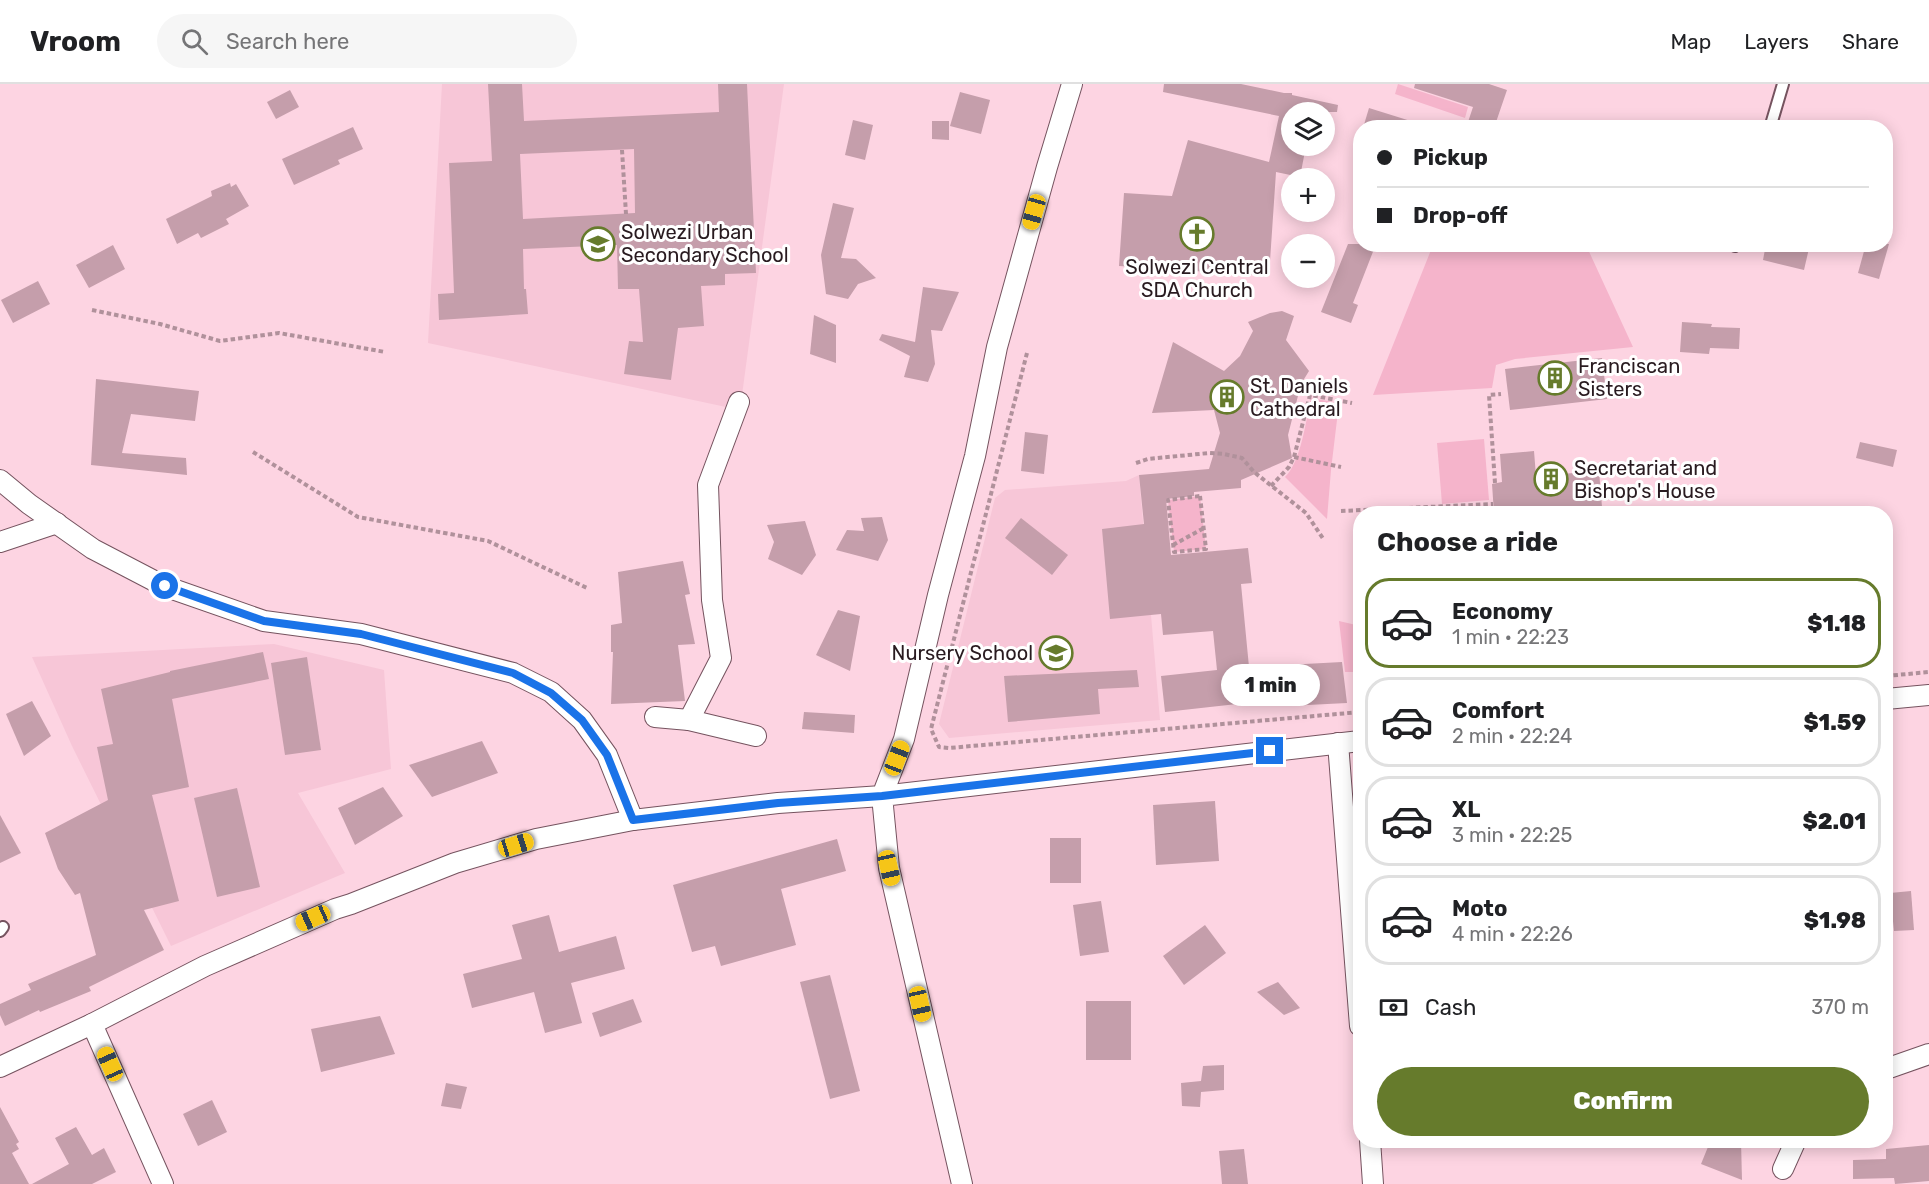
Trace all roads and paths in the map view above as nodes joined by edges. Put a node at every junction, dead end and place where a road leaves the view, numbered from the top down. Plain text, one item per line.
1 (1072, 84) edge
2 (1782, 84) edge
3 (1772, 120) edge
4 (622, 150) dead end
5 (626, 214) dead end
6 (92, 310) dead end
7 (385, 352) dead end
8 (1027, 353) dead end
9 (1501, 394) dead end
10 (739, 402) dead end
11 (1352, 403) dead end
12 (253, 452) dead end
13 (1294, 457) junction
14 (1136, 464) dead end
15 (1341, 467) dead end
16 (0, 480) edge
17 (1495, 483) dead end
18 (1271, 486) junction
19 (1493, 504) dead end
20 (1450, 506) edge
21 (1353, 510) edge
22 (1341, 511) dead end
23 (57, 523) junction
24 (1203, 528) junction
25 (1324, 540) dead end
26 (0, 542) edge
27 (1173, 545) junction
28 (587, 588) dead end
29 (1929, 672) edge
30 (1893, 675) edge
31 (1929, 695) edge
32 (1893, 698) edge
33 (1353, 713) edge
34 (655, 717) dead end
35 (689, 720) junction
36 (756, 736) dead end
37 (1353, 742) edge
38 (1338, 743) junction
39 (882, 796) junction
40 (633, 820) junction
41 (1353, 936) edge
42 (92, 1024) junction
43 (1929, 1054) edge
44 (0, 1067) edge
45 (1893, 1067) edge
46 (1371, 1148) edge
47 (1792, 1148) edge
48 (1783, 1168) dead end
49 (163, 1184) edge
50 (962, 1184) edge
51 (1373, 1184) edge

1 - 39 street
2 - 3 lane
4 - 5 path
6 - 7 path
8 - 33 path
9 - 17 path
10 - 35 street
11 - 13 path
12 - 28 path
13 - 15 path
13 - 18 path
14 - 18 path
16 - 23 street
18 - 25 path
19 - 20 path
21 - 22 path
23 - 26 street
23 - 40 street
24 - 27 path
24 - 27 path
24 - 27 path
29 - 30 path
31 - 32 street
34 - 35 street
35 - 36 street
37 - 38 street
38 - 39 street
38 - 41 street
39 - 40 street
39 - 50 street
40 - 42 street
42 - 44 street
42 - 49 street
43 - 45 street
46 - 51 street
47 - 48 street

